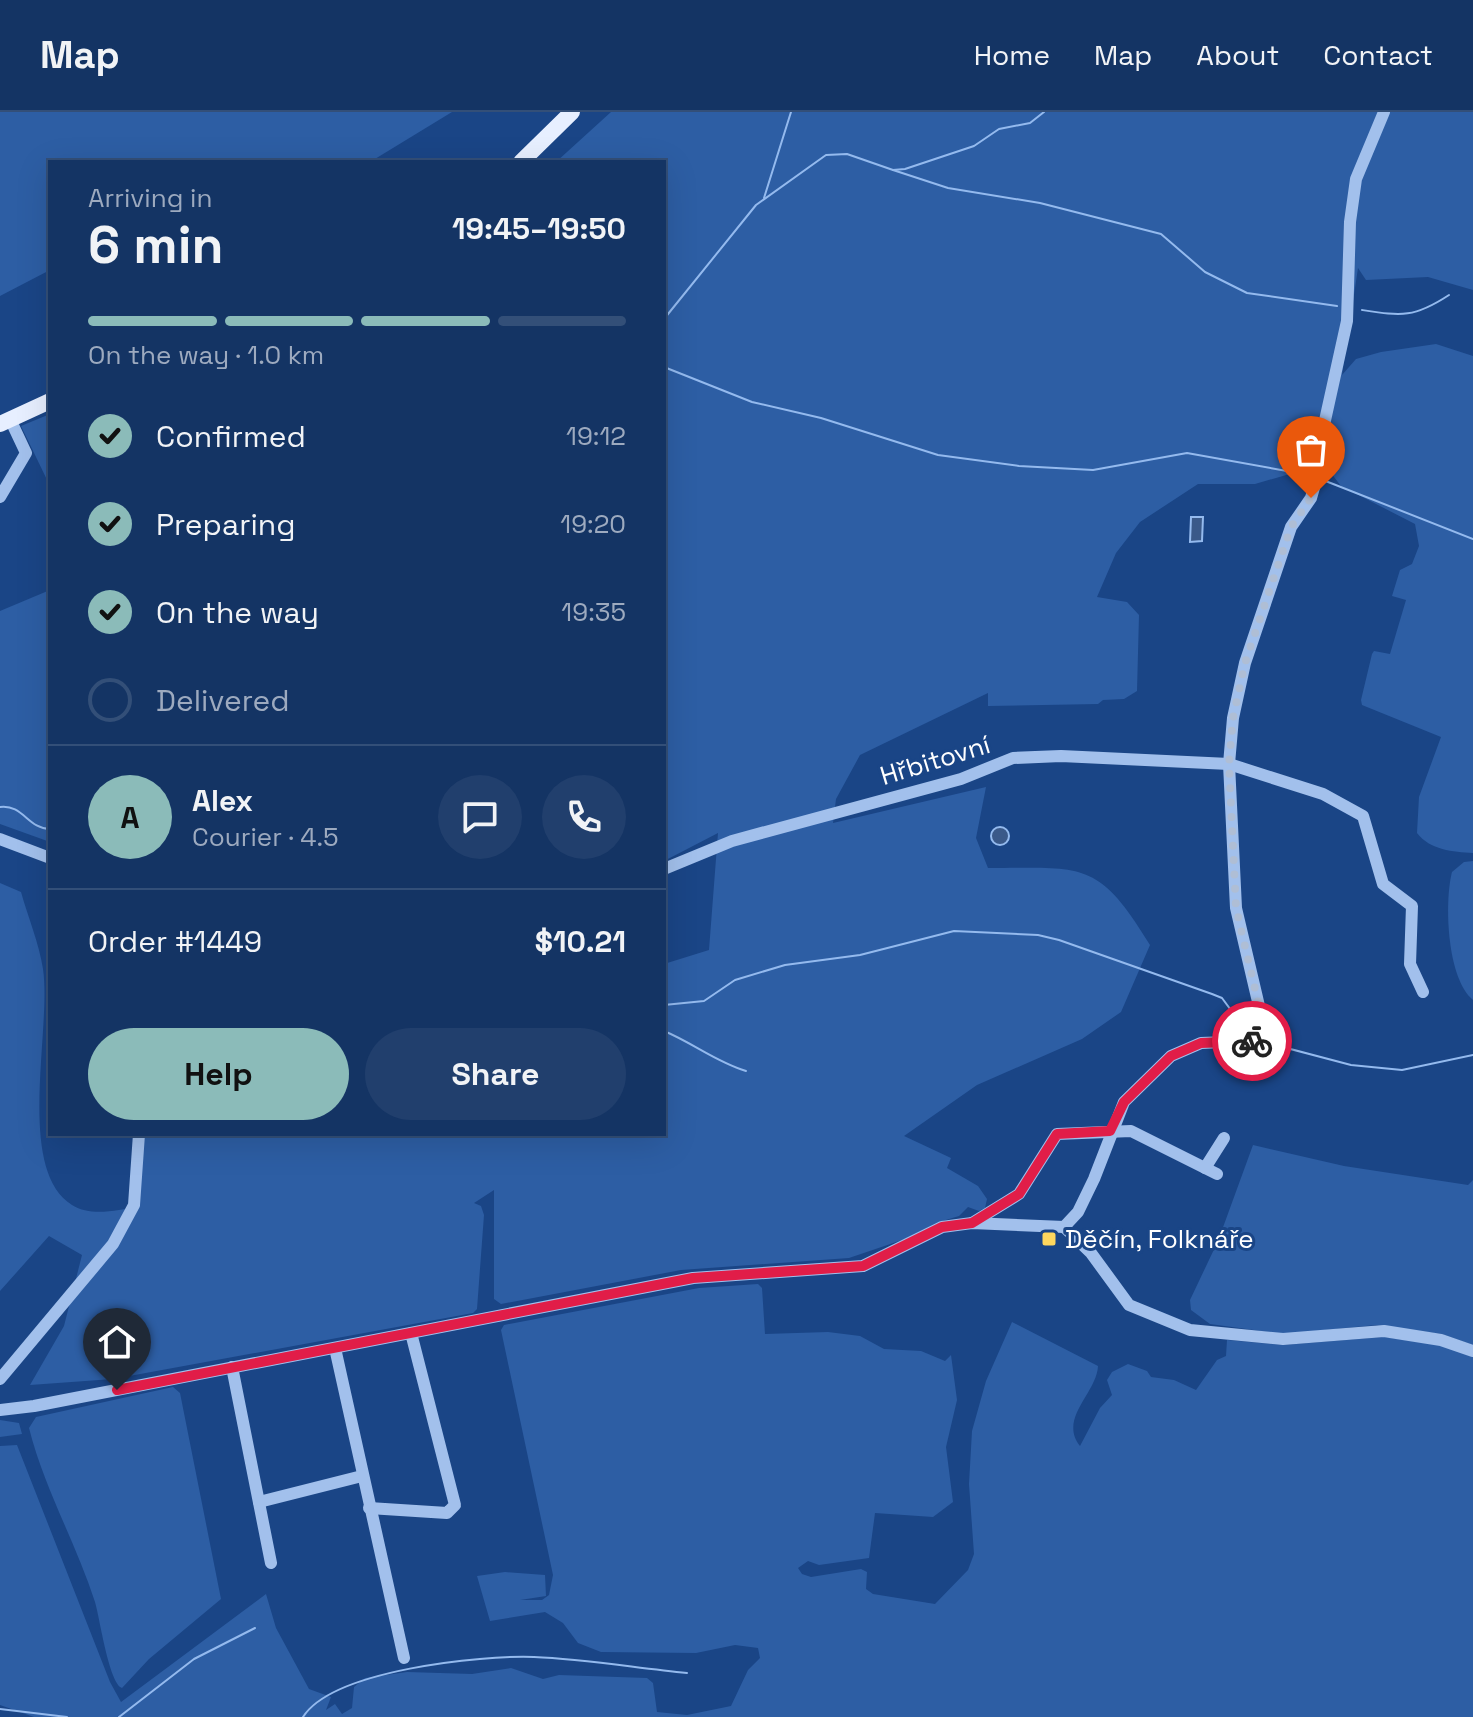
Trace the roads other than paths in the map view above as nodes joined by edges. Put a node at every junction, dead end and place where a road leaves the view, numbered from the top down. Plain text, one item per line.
1 (572, 112) edge
2 (1384, 112) edge
3 (523, 160) edge
4 (48, 402) edge
5 (5, 422) edge
6 (0, 497) edge
7 (1229, 764) junction
8 (0, 839) edge
9 (48, 857) edge
10 (666, 868) edge
11 (1423, 992) dead end
12 (1119, 1116) junction
13 (1110, 1131) junction
14 (1131, 1131) junction
15 (139, 1136) edge
16 (1224, 1138) dead end
17 (972, 1223) junction
18 (1064, 1227) junction
19 (411, 1333) junction
20 (335, 1348) junction
21 (1473, 1351) edge
22 (232, 1367) junction
23 (0, 1379) edge
24 (0, 1410) edge
25 (362, 1476) junction
26 (259, 1502) junction
27 (369, 1508) junction
28 (271, 1563) dead end
29 (404, 1658) dead end

1 - 3 main road
2 - 7 street
4 - 5 main road
5 - 6 street
7 - 10 street, Hřbitovní
7 - 11 street, Hřbitovní
7 - 12 street
8 - 9 street
12 - 13 street
12 - 14 street
13 - 14 street
13 - 17 street
13 - 18 street
14 - 16 street
15 - 23 street
17 - 18 street
17 - 19 street
18 - 21 street
19 - 20 street
19 - 27 street
20 - 22 street
20 - 25 street
22 - 24 street
22 - 26 street
25 - 26 street
25 - 27 street
26 - 28 street
27 - 29 street

